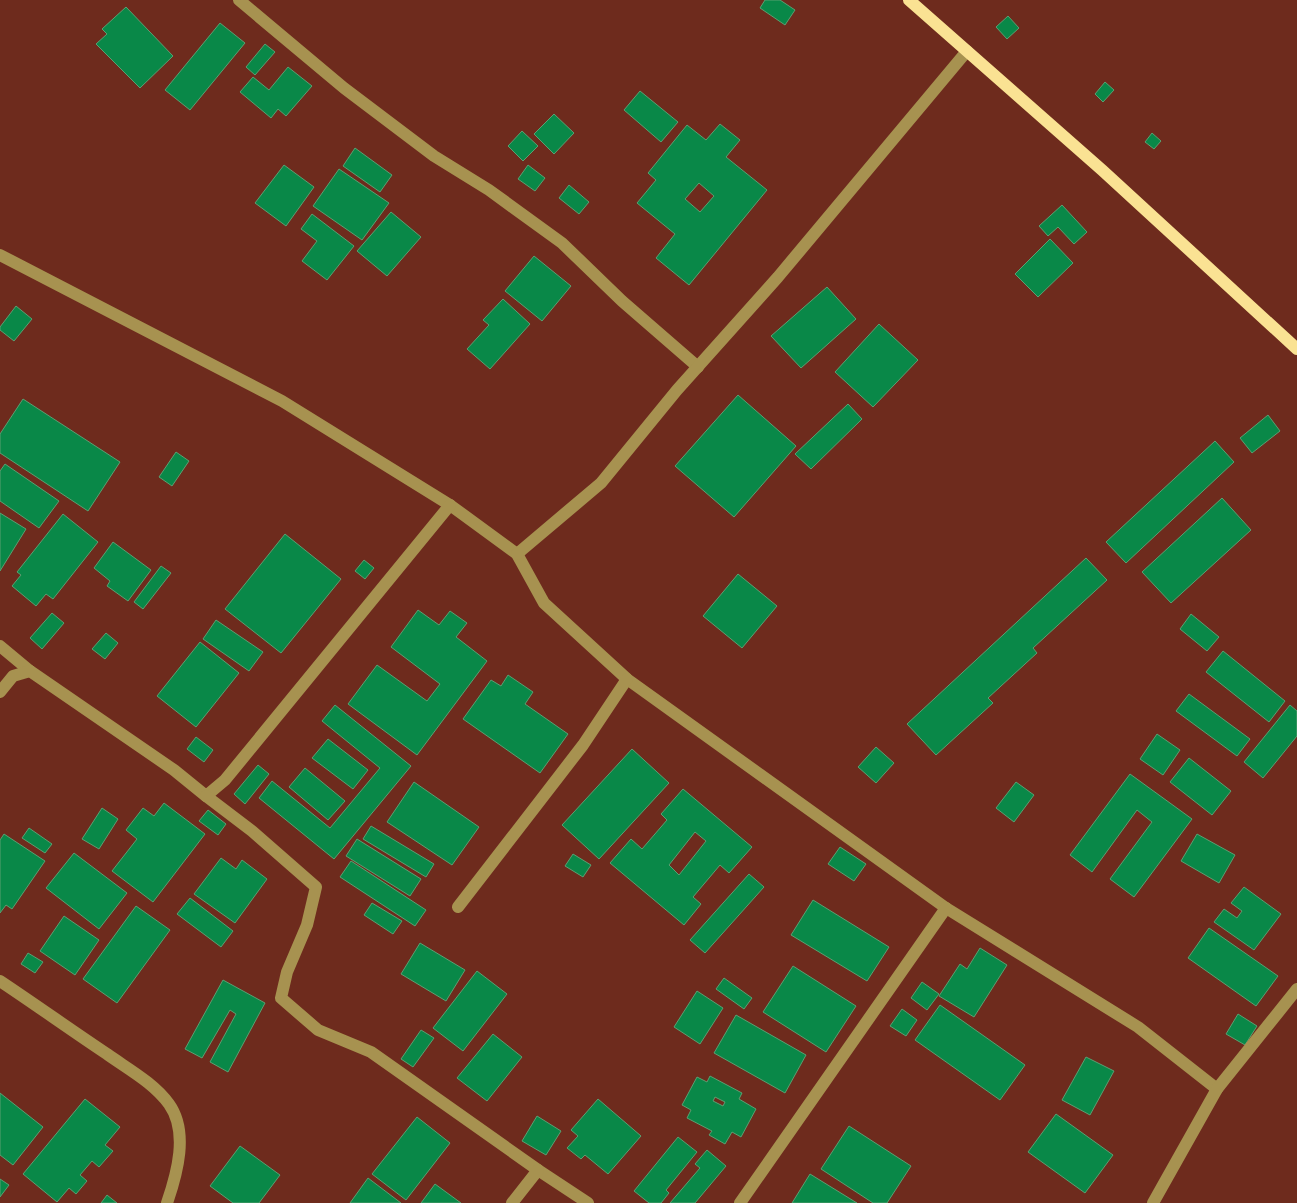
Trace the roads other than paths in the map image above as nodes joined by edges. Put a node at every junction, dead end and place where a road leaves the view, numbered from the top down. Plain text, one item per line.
1 (239, 0) edge
2 (909, 0) edge
3 (967, 50) junction
4 (0, 255) edge
5 (1297, 349) edge
6 (698, 367) junction
7 (450, 504) junction
8 (517, 554) junction
9 (0, 646) edge
10 (30, 671) junction
11 (627, 679) junction
12 (0, 692) edge
13 (206, 796) junction
14 (458, 907) dead end
15 (946, 908) junction
16 (0, 981) edge
17 (1297, 989) edge
18 (1217, 1090) junction
19 (538, 1170) junction
20 (167, 1203) edge
21 (512, 1203) edge
22 (588, 1203) edge
23 (740, 1203) edge
24 (1153, 1203) edge

1 - 6 street
2 - 3 main road
3 - 5 main road
3 - 6 street
4 - 7 street
6 - 8 street
7 - 8 street
7 - 13 street
8 - 11 street
9 - 10 street
10 - 12 street
10 - 13 street
11 - 14 street
11 - 15 street
13 - 19 street
15 - 18 street
15 - 23 street
16 - 20 street
17 - 18 street
18 - 24 street
19 - 21 street
19 - 22 street

